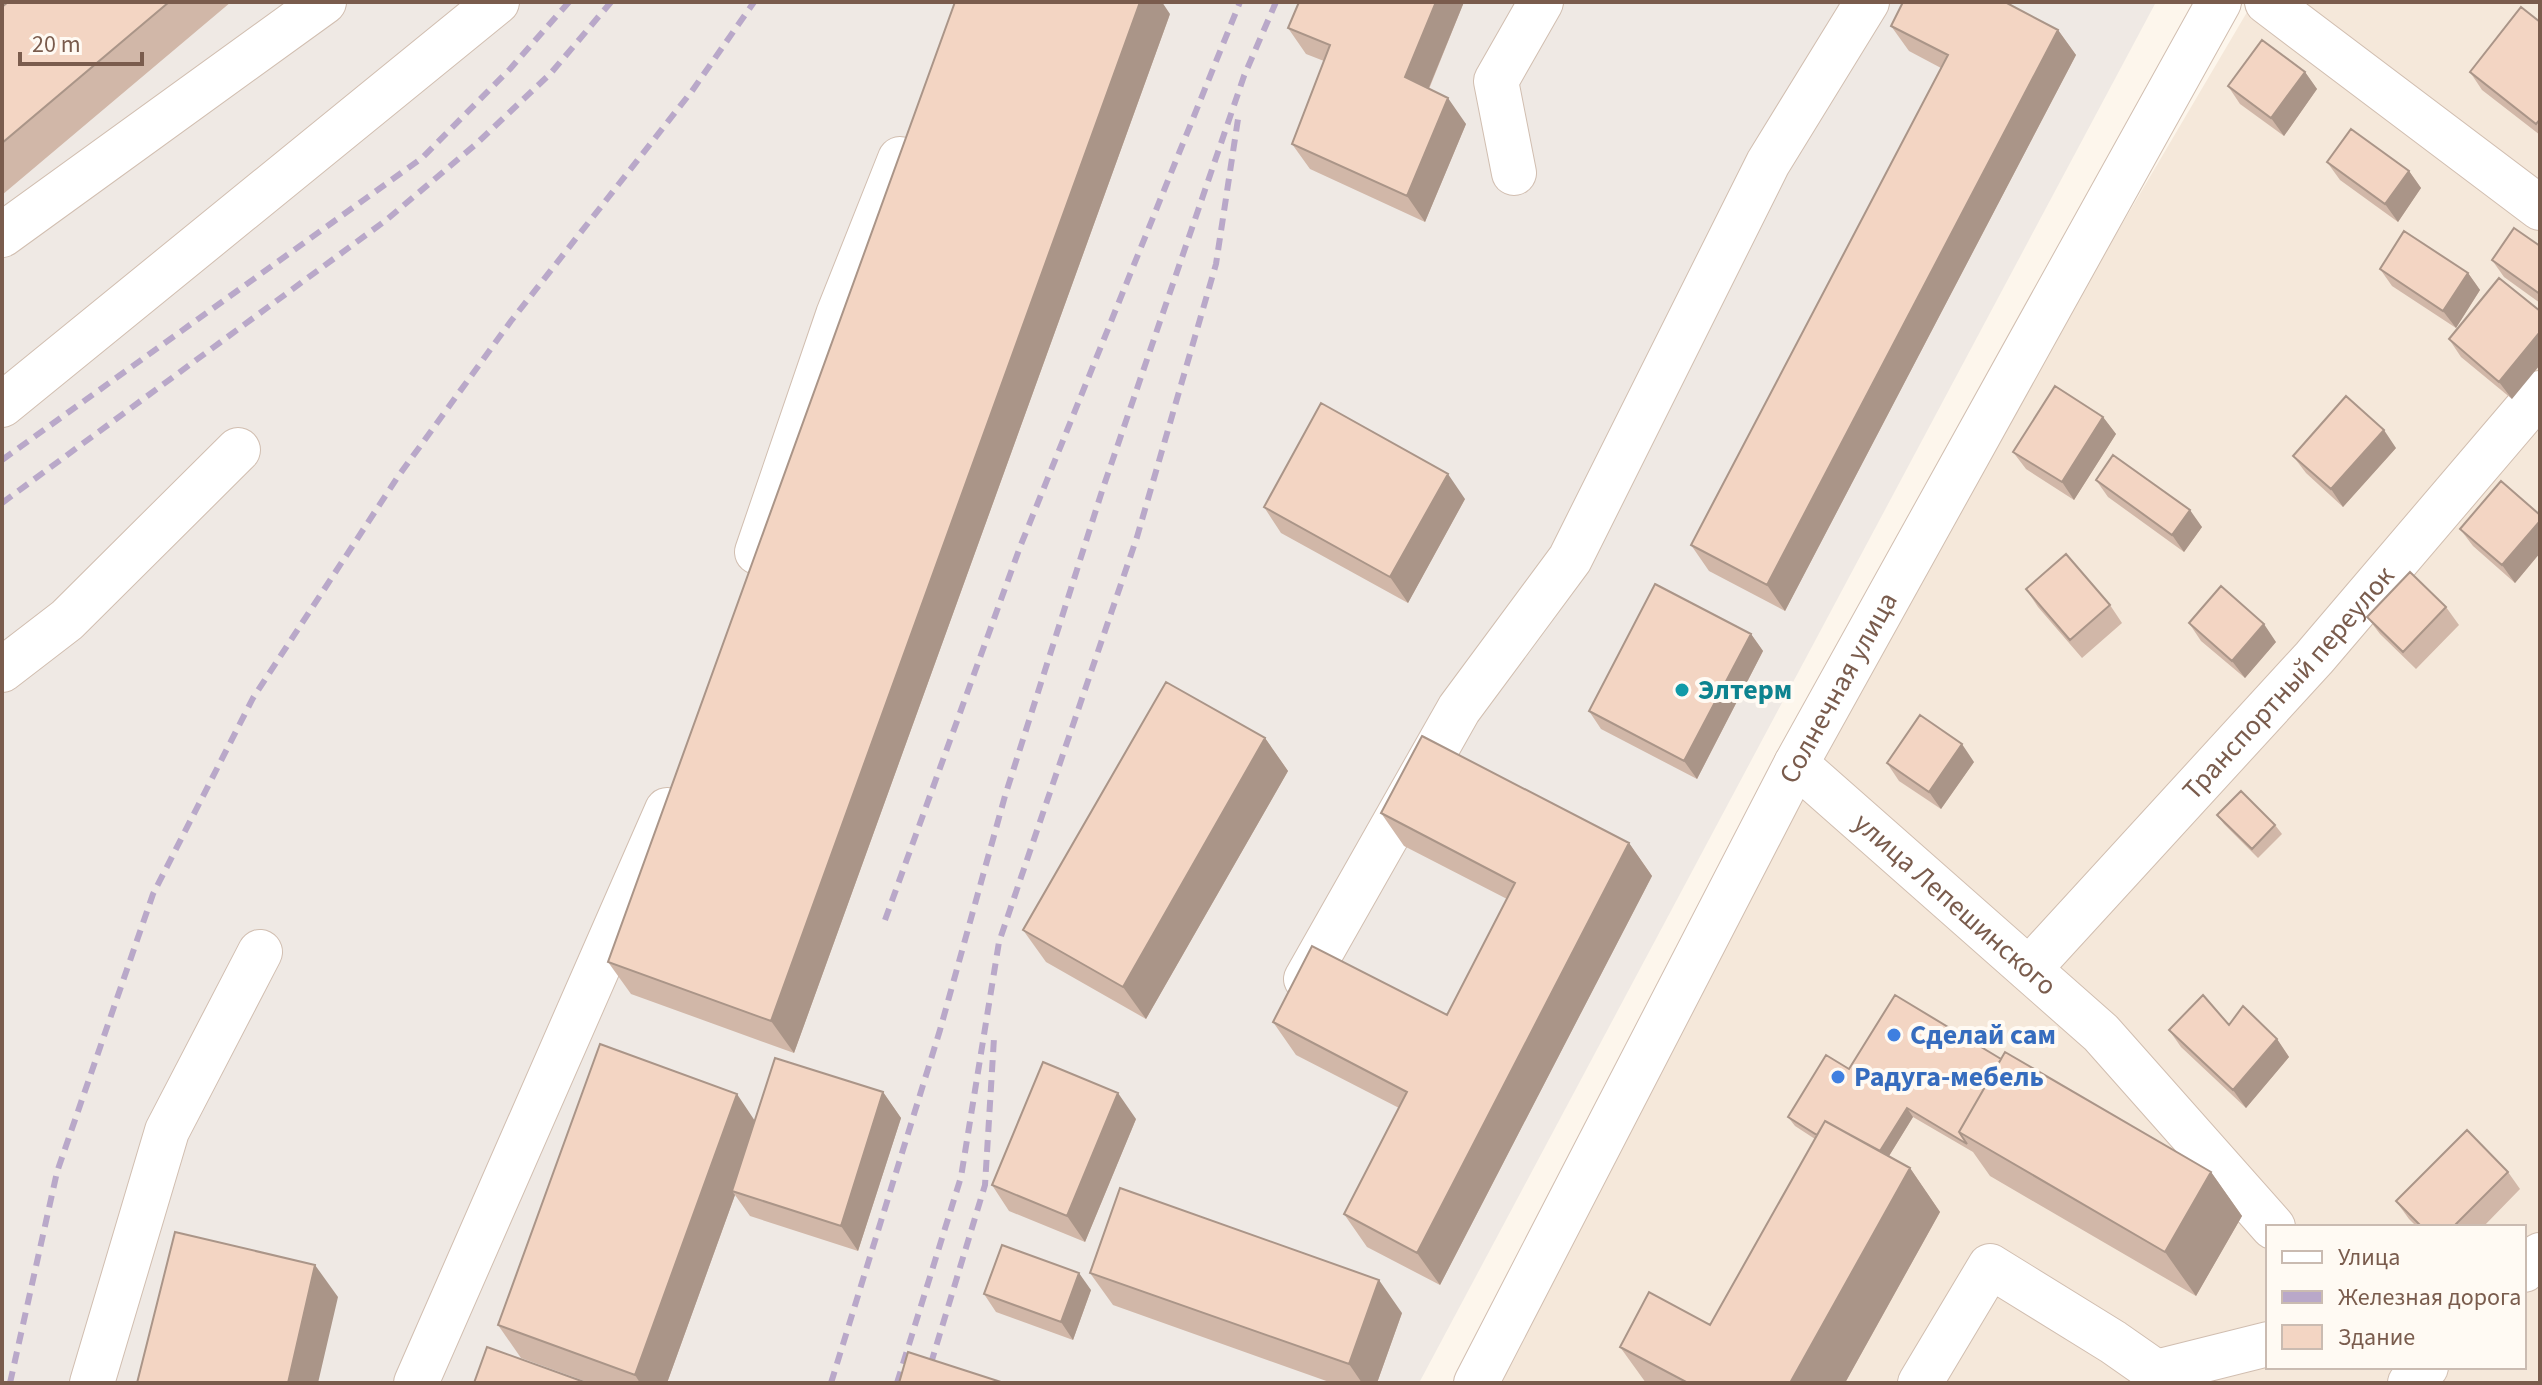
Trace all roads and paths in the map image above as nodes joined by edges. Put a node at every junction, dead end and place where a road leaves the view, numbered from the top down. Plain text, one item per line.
1 (324, 2) edge
2 (497, 2) edge
3 (1541, 2) edge
4 (1867, 2) edge
5 (2219, 2) edge
6 (2267, 2) edge
7 (917, 116) edge
8 (1514, 173) dead end
9 (2540, 208) edge
10 (2, 235) edge
11 (2540, 393) edge
12 (2, 405) edge
13 (238, 450) dead end
14 (742, 595) edge
15 (2, 670) edge
16 (1796, 764) junction
17 (682, 772) edge
18 (260, 952) dead end
19 (2029, 969) junction
20 (1306, 979) edge
21 (2271, 1225) edge
22 (2266, 1344) edge
23 (92, 1383) edge
24 (416, 1383) edge
25 (1476, 1383) edge
26 (1920, 1383) edge

1 - 10 street
2 - 12 street
3 - 8 street
4 - 20 street
5 - 16 street, Солнечная улица
6 - 9 street
7 - 14 street
11 - 19 street, Транспортный переулок
13 - 15 street
16 - 19 street, улица Лепешинского
16 - 25 street, Солнечная улица
17 - 24 street
18 - 23 street
19 - 21 street, улица Лепешинского
22 - 26 street

